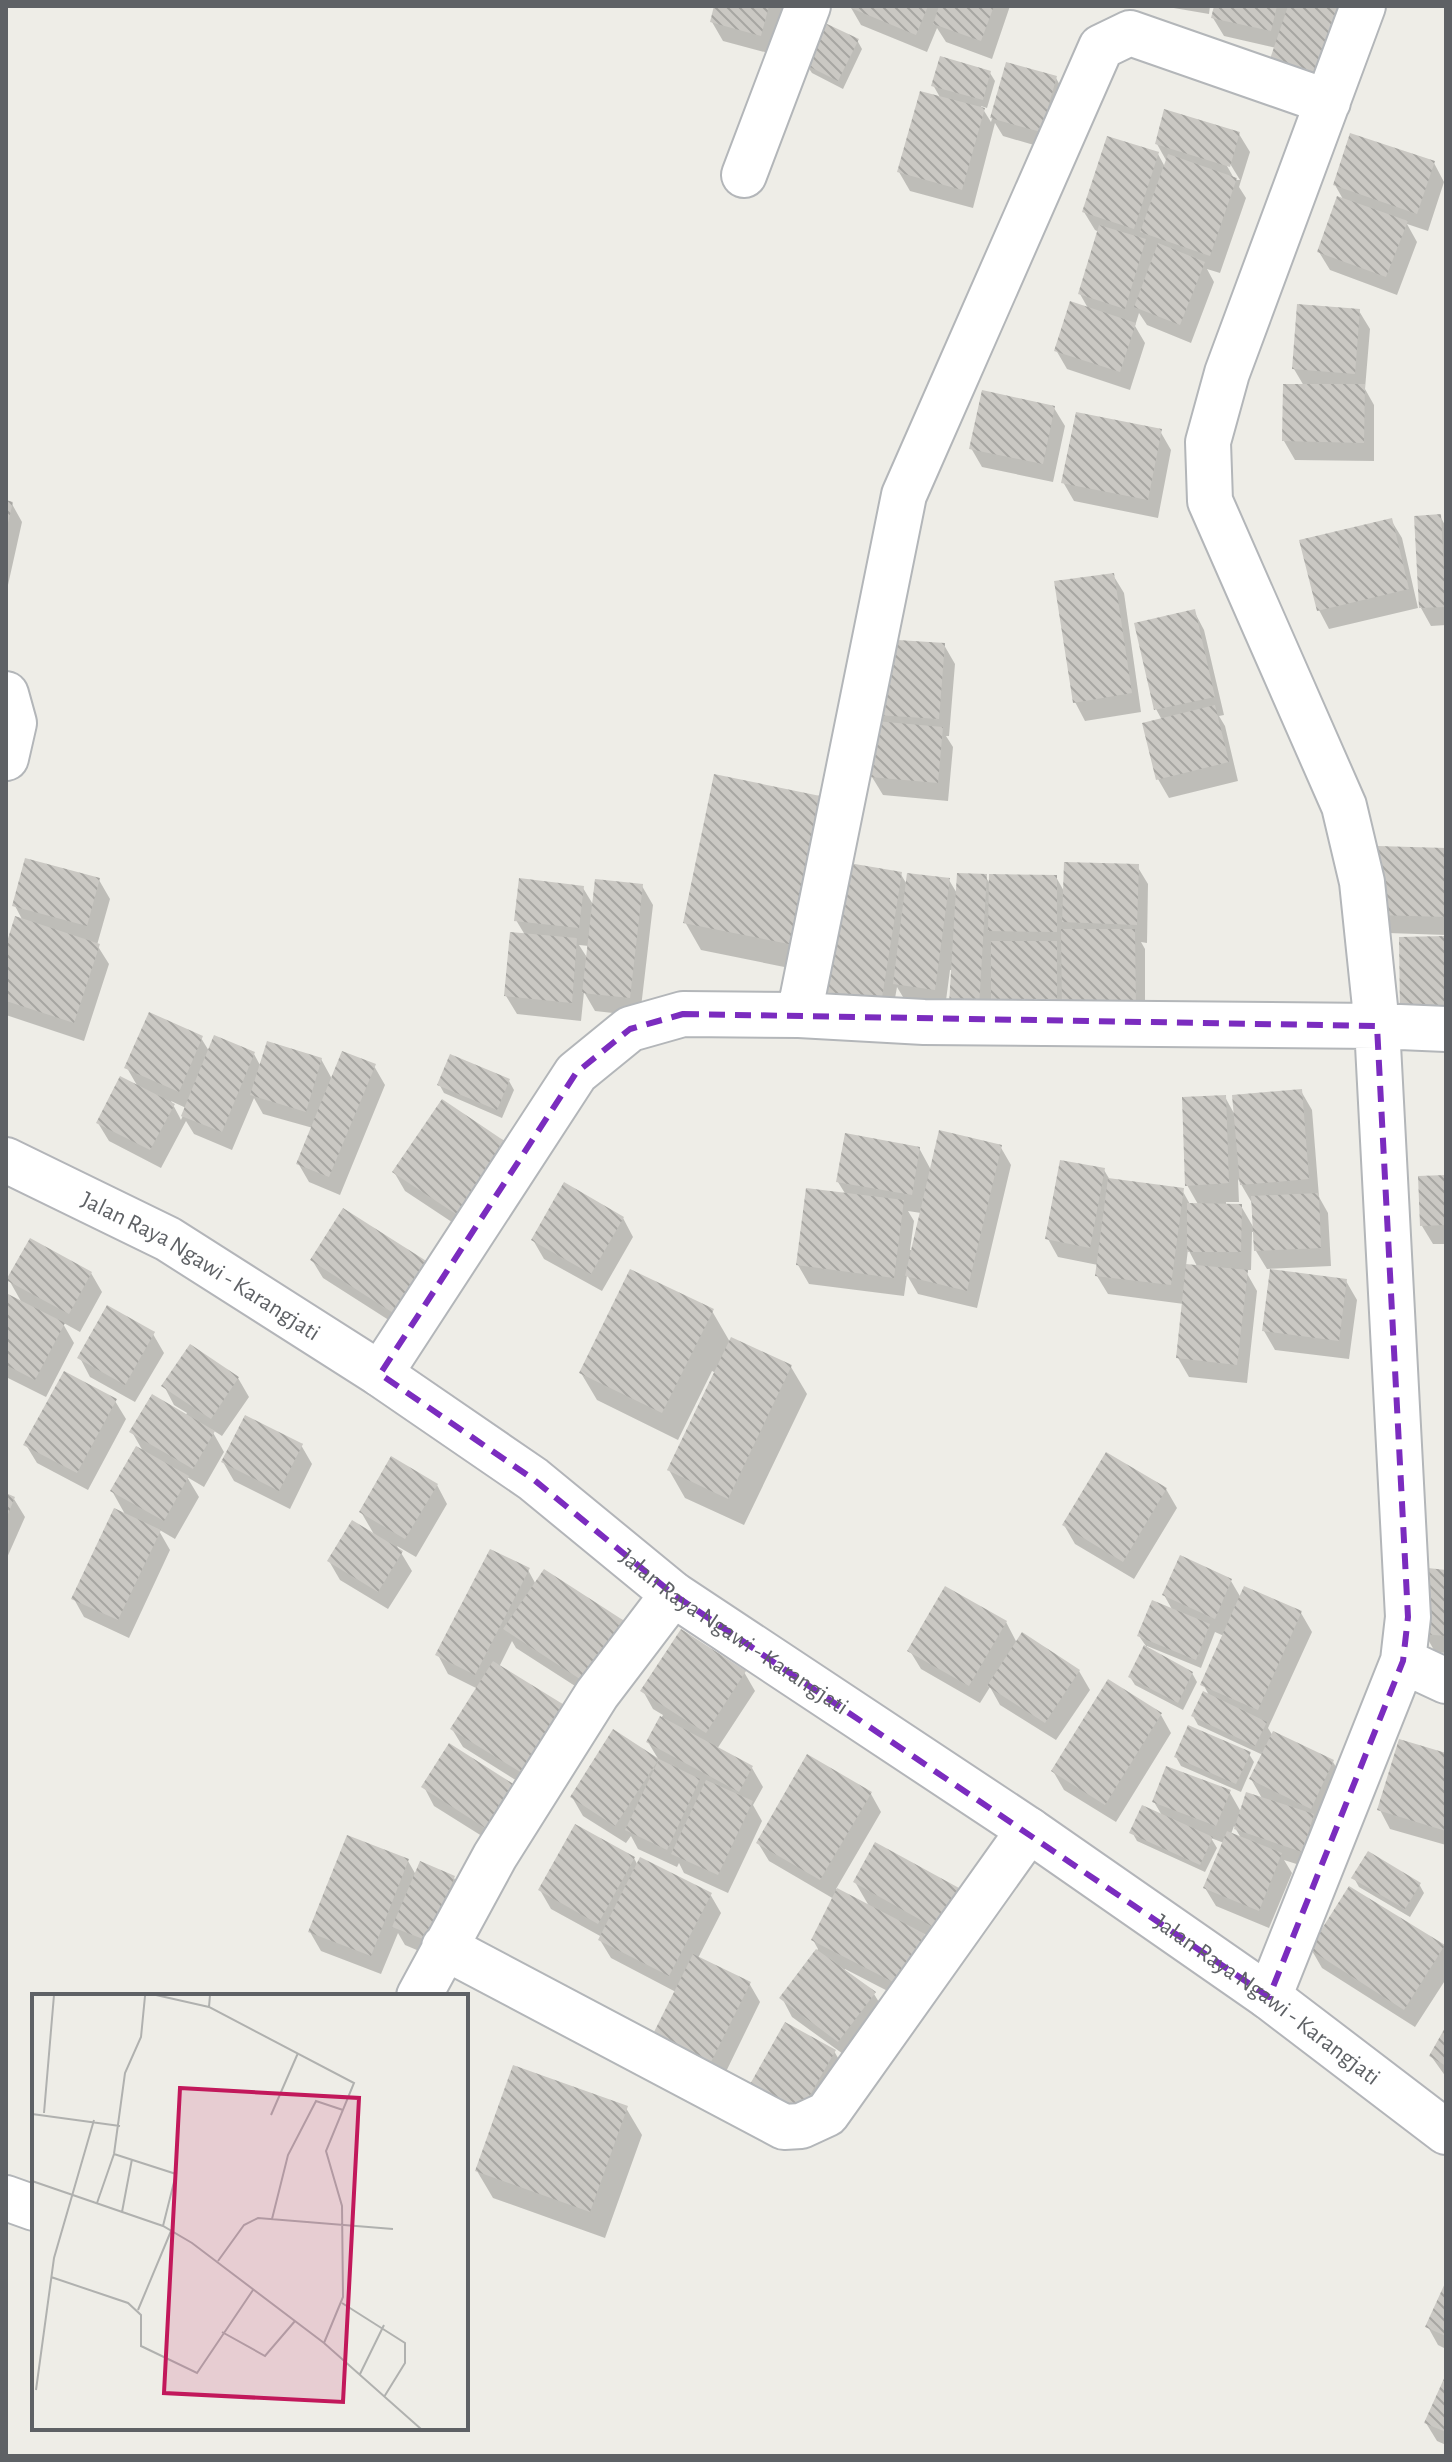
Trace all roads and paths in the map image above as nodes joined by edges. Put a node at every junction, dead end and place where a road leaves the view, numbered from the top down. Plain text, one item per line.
1 (808, 6) edge
2 (1363, 6) edge
3 (1328, 102) junction
4 (744, 175) dead end
5 (6, 694) edge
6 (6, 758) edge
7 (799, 1015) junction
8 (1377, 1026) junction
9 (1446, 1029) edge
10 (6, 1160) edge
11 (380, 1374) junction
12 (673, 1594) junction
13 (1403, 1661) junction
14 (1446, 1681) edge
15 (1029, 1830) junction
16 (444, 1947) junction
17 (420, 1994) edge
18 (1269, 1997) junction
19 (1446, 2132) edge
20 (6, 2198) edge
21 (32, 2207) edge

1 - 4 street
2 - 3 street
3 - 7 street
3 - 8 street
5 - 6 street
7 - 8 street
7 - 11 street
8 - 9 street
8 - 13 street
10 - 11 street, Jalan Raya Ngawi - Karangjati
11 - 12 street, Jalan Raya Ngawi - Karangjati
12 - 15 street, Jalan Raya Ngawi - Karangjati
12 - 16 street
13 - 14 street
13 - 18 street
15 - 16 street
15 - 18 street, Jalan Raya Ngawi - Karangjati
16 - 17 street
18 - 19 street, Jalan Raya Ngawi - Karangjati
20 - 21 street

